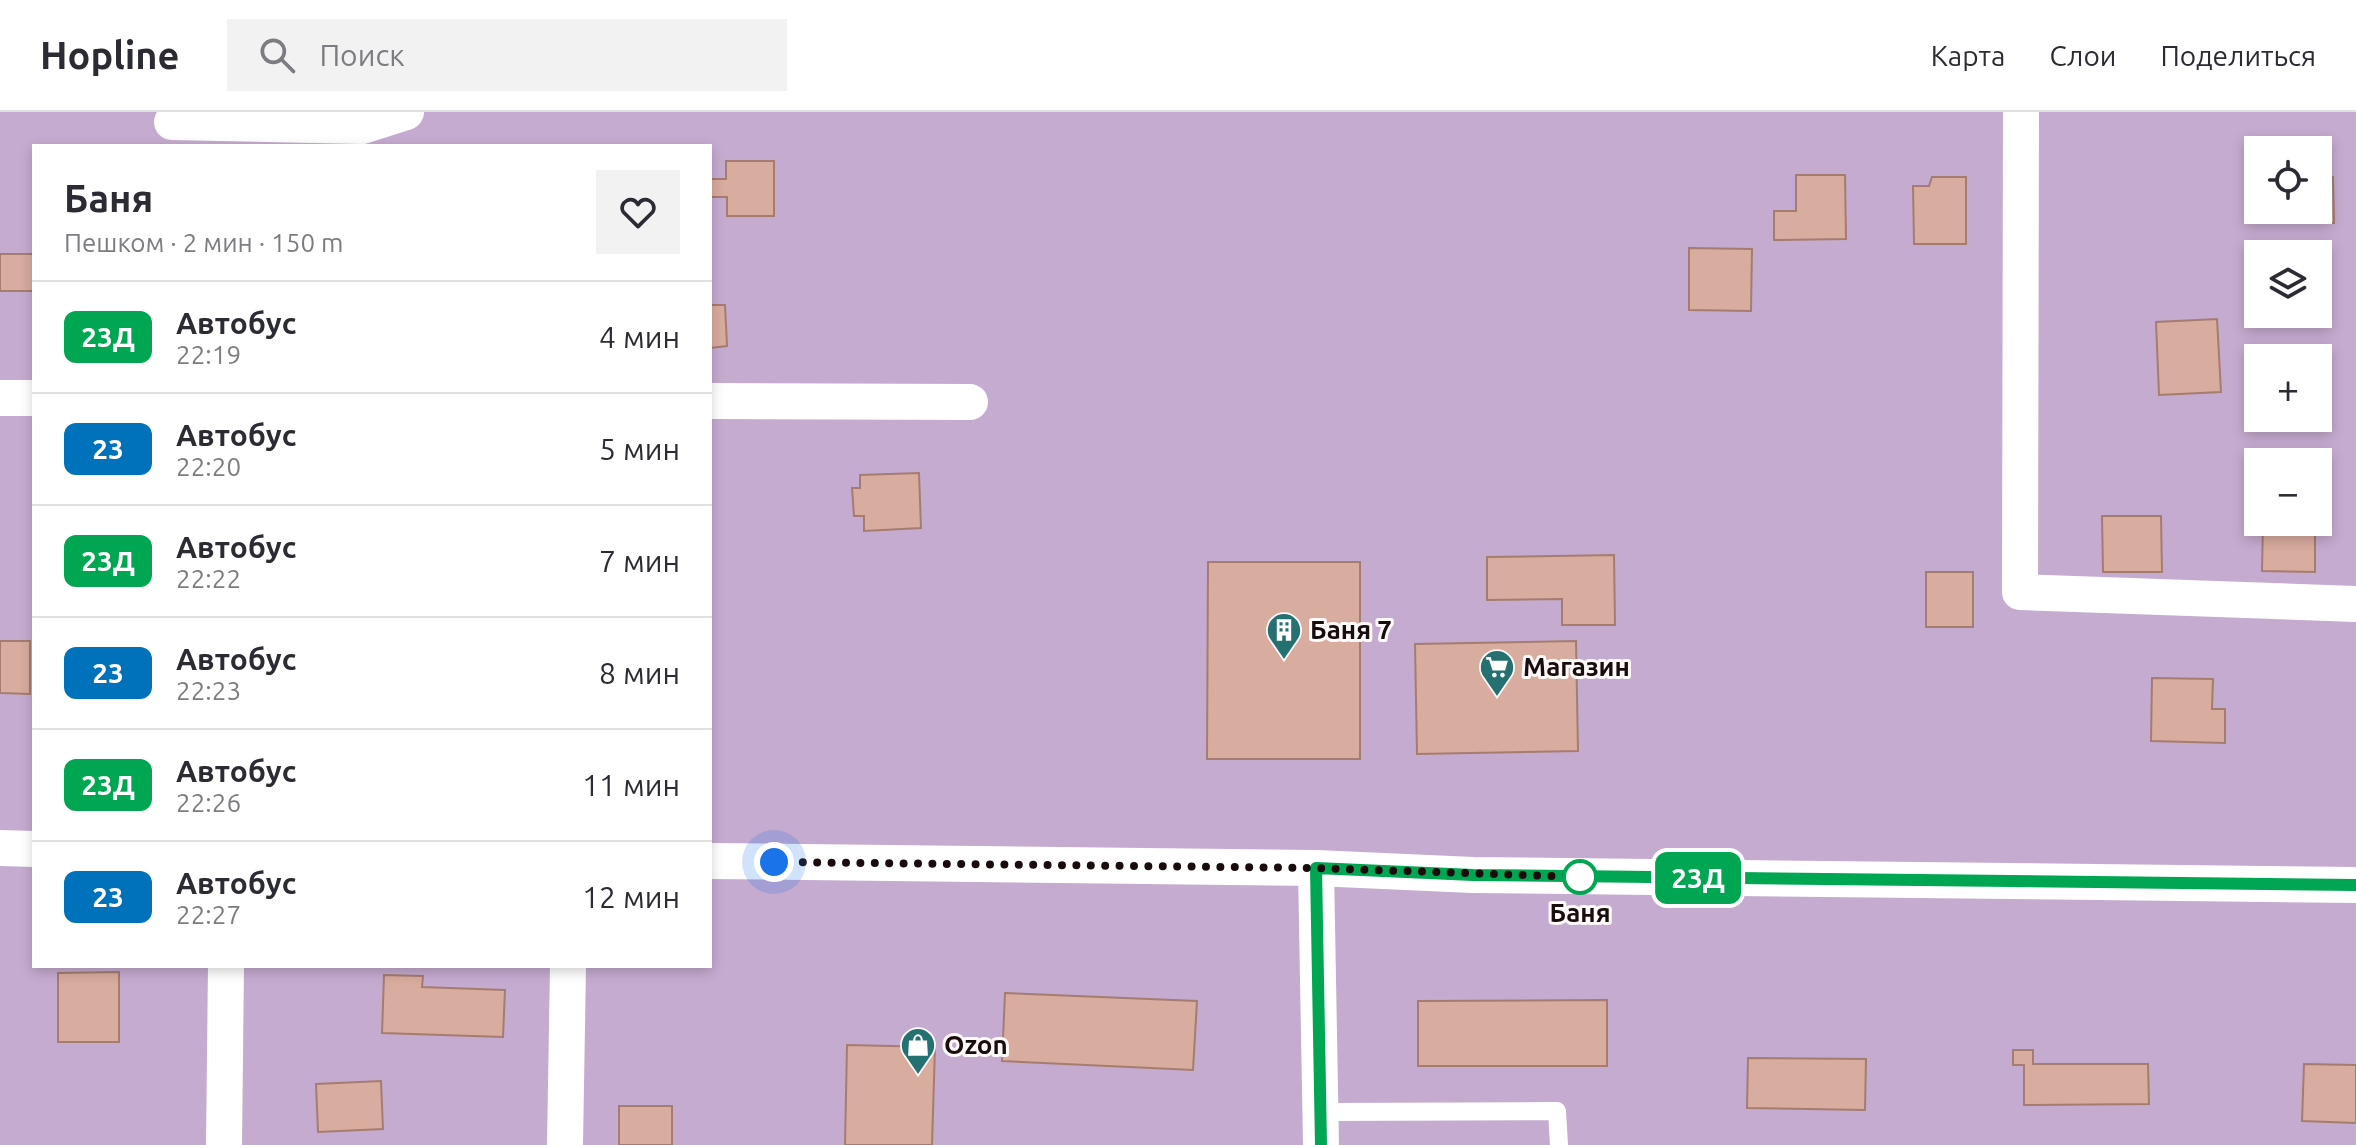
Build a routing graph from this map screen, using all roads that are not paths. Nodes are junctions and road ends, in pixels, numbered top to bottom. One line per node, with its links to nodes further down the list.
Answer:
1 (406, 112): 3 (street)
2 (2021, 112): 8 (street)
3 (172, 127)
4 (0, 398): 5 (street)
5 (32, 398)
6 (712, 401): 7 (street)
7 (970, 402)
8 (2356, 604)
9 (0, 848): 10 (street)
10 (32, 849)
11 (712, 861): 12 (street)
12 (1316, 868): 13 (street); 16 (street)
13 (2356, 885)
14 (226, 968): 17 (street)
15 (568, 968): 18 (street)
16 (1321, 1128): 19 (lane)
17 (224, 1145)
18 (565, 1145)
19 (1559, 1145)

